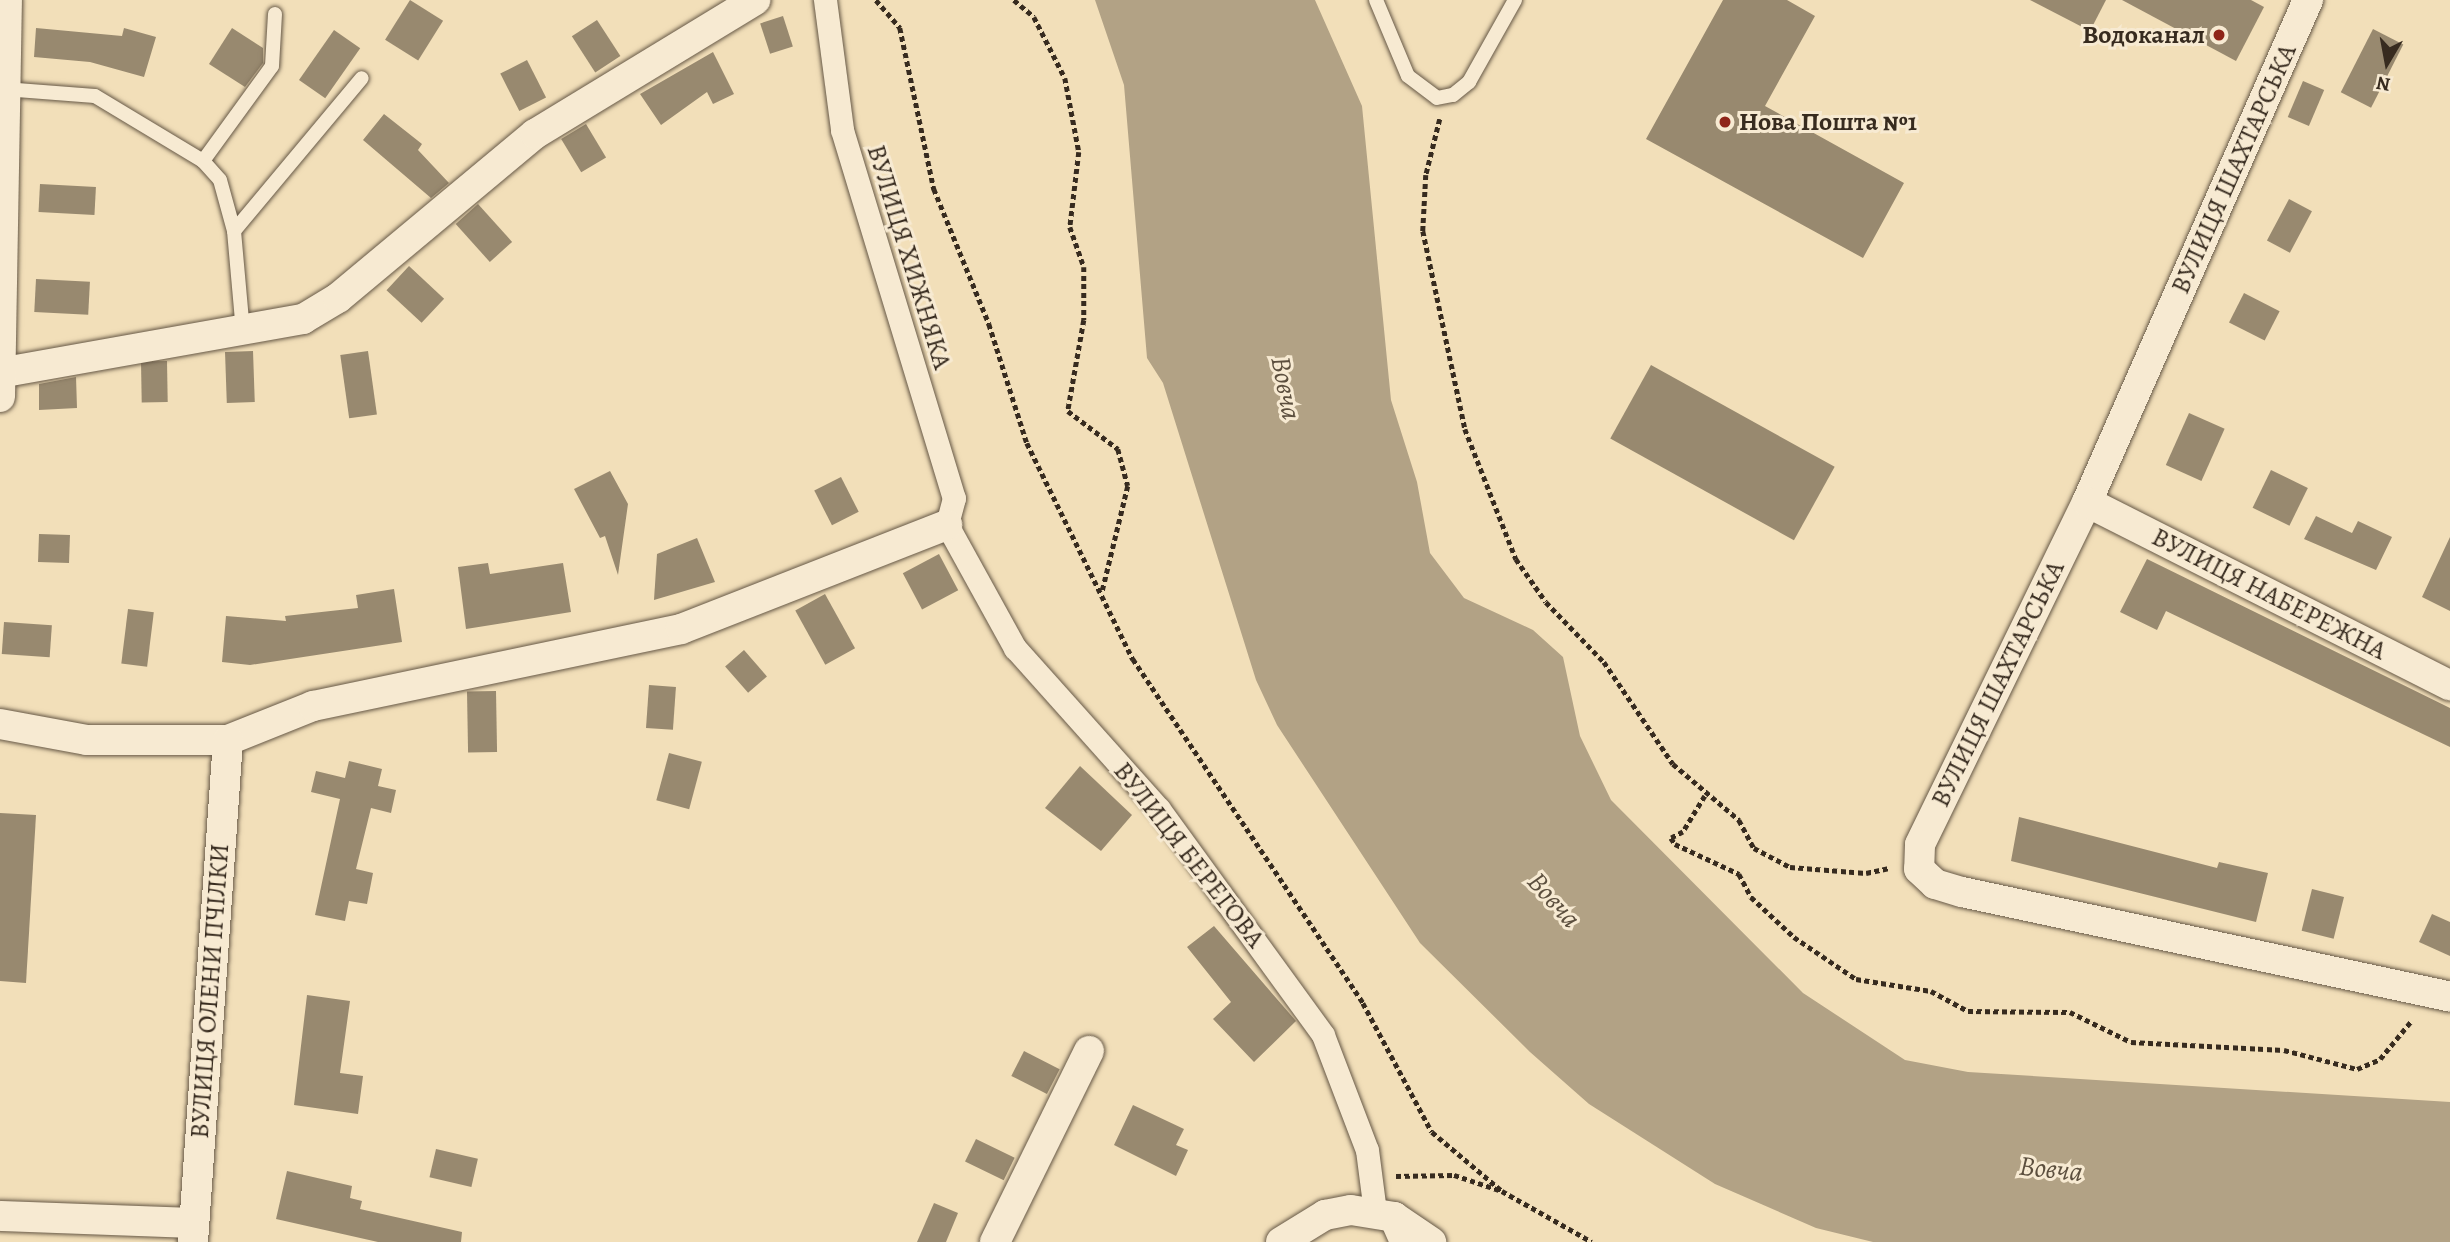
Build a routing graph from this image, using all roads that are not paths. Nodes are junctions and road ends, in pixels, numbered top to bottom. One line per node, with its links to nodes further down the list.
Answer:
1 (7, 0): 9 (street)
2 (755, 0): 12 (street)
3 (825, 0): 15 (street, ВУЛИЦЯ ХИЖНЯКА)
4 (1376, 0): 5 (lane)
5 (1515, 0)
6 (2308, 0): 14 (street, ВУЛИЦЯ ШАХТАРСЬКА)
7 (275, 14): 10 (lane)
8 (362, 78): 11 (lane)
9 (3, 89): 10 (lane); 13 (street)
10 (202, 161): 11 (lane)
11 (234, 231): 12 (lane)
12 (243, 332): 13 (street)
13 (2, 385)
14 (2087, 502): 16 (street, ВУЛИЦЯ НАБЕРЕЖНА); 19 (street, ВУЛИЦЯ ШАХТАРСЬКА)
15 (947, 526): 18 (street); 22 (street, ВУЛИЦЯ БЕРЕГОВА)
16 (2450, 685)
17 (0, 724): 18 (street)
18 (228, 740): 23 (street, ВУЛИЦЯ ОЛЕНИ ПЧІЛКИ)
19 (2450, 997)
20 (1089, 1051): 24 (street)
21 (0, 1216): 23 (street)
22 (1391, 1223): 25 (street); 26 (street)
23 (192, 1233)
24 (995, 1242)
25 (1281, 1242)
26 (1431, 1242)

